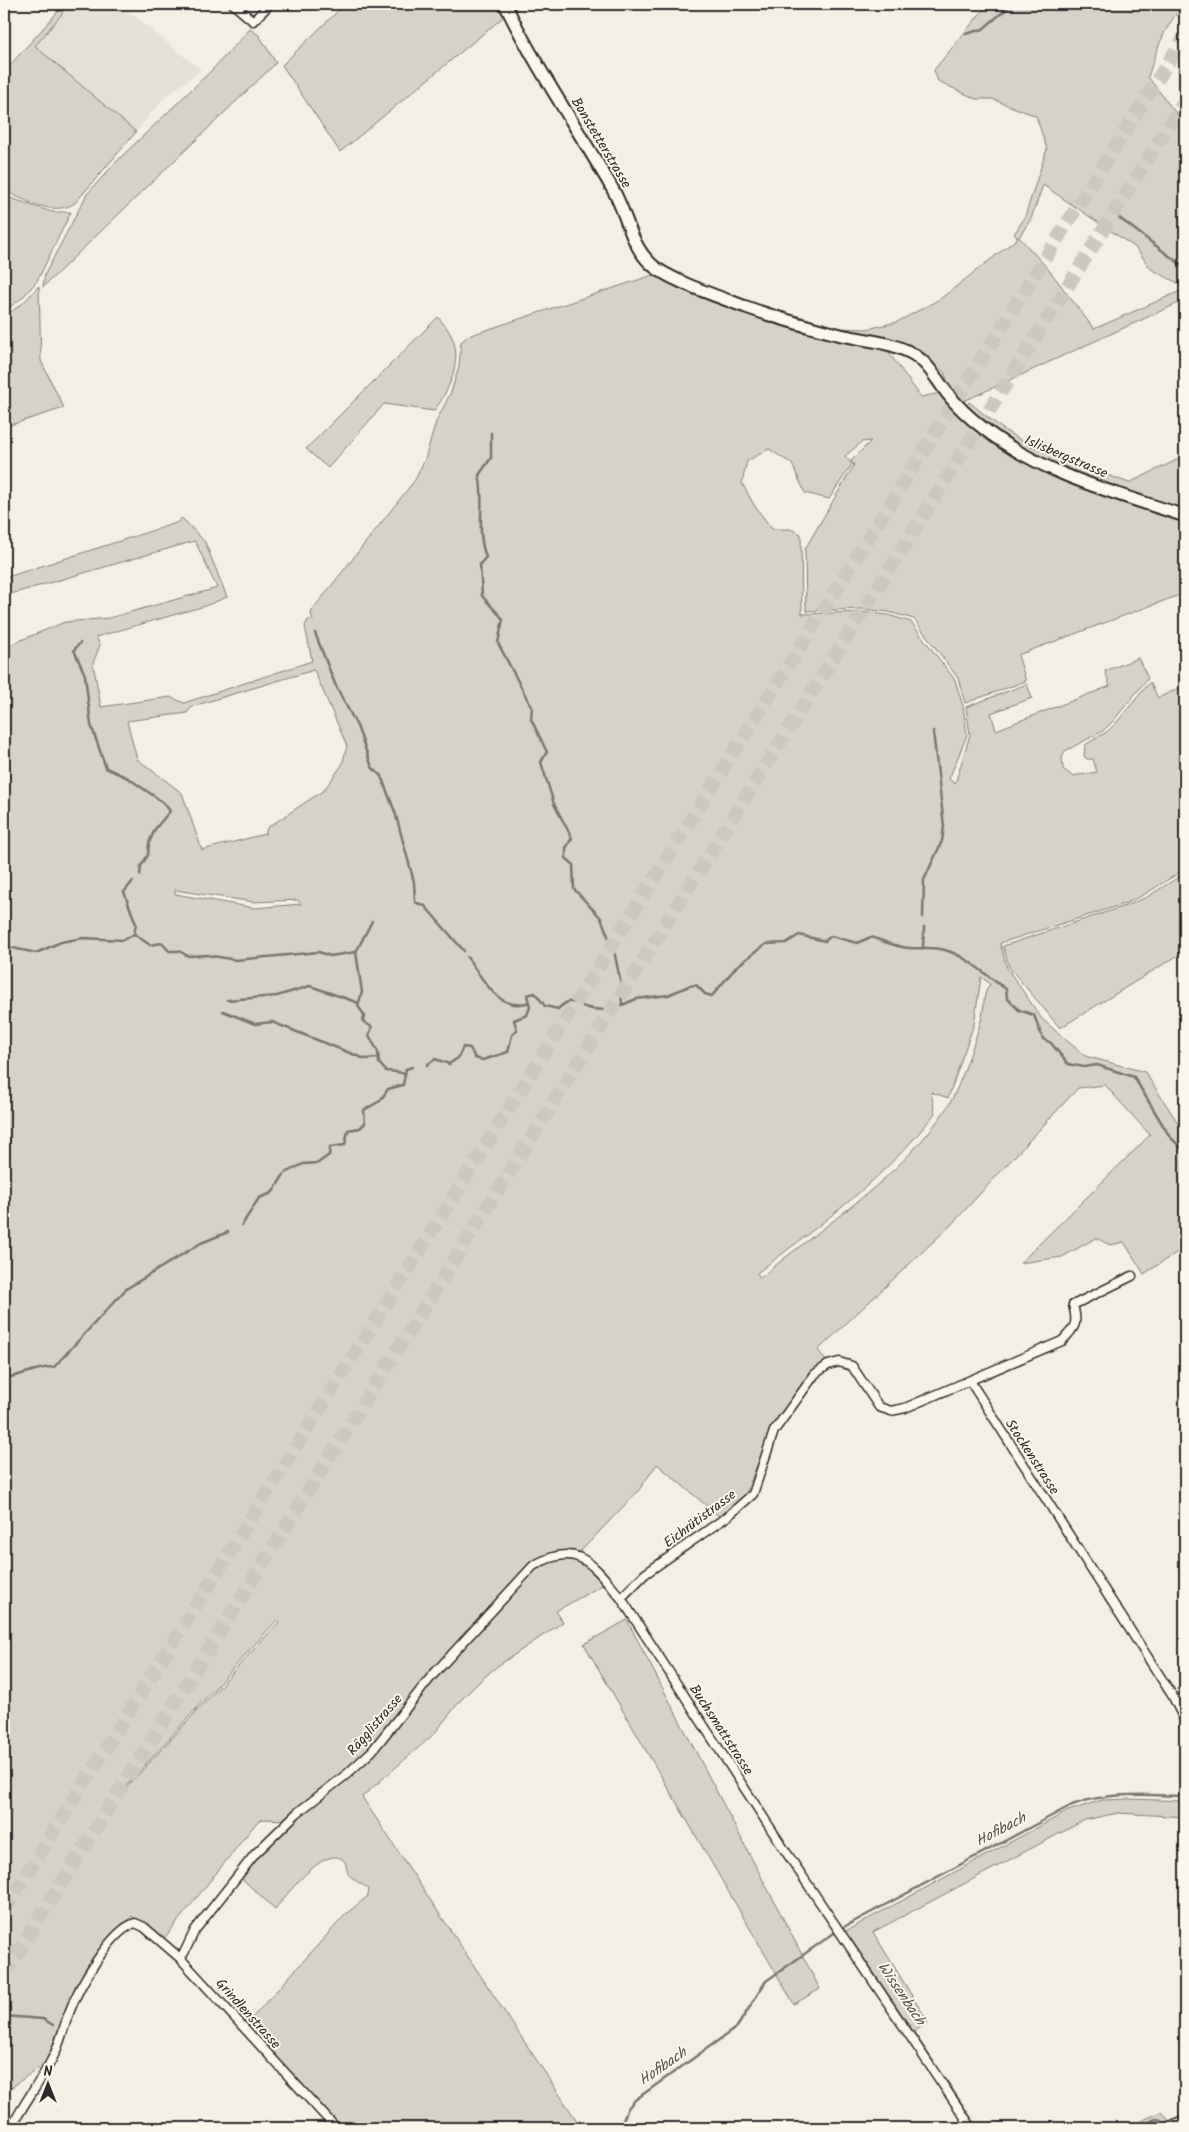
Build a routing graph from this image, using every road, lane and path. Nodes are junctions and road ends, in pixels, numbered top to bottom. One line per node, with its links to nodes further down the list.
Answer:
1 (233, 4): 2 (street)
2 (270, 4)
3 (505, 4): 4 (street, Bonstetterstrasse)
4 (854, 338): 5 (street, Islisbergstrasse)
5 (1185, 516)
6 (1132, 1276): 7 (street)
7 (970, 1381): 9 (street, Eichrütistrasse); 10 (street, Stockenstrasse)
8 (583, 1557): 9 (street, Buchsmattstrasse); 11 (street, Rägglistrasse)
9 (621, 1598): 15 (street, Buchsmattstrasse)
10 (1185, 1721)
11 (180, 1958): 13 (street, Grindlenstrasse); 14 (street, Grindlenstrasse)
12 (1185, 2119): 16 (street)
13 (11, 2128)
14 (336, 2128)
15 (972, 2128)
16 (1166, 2128)

